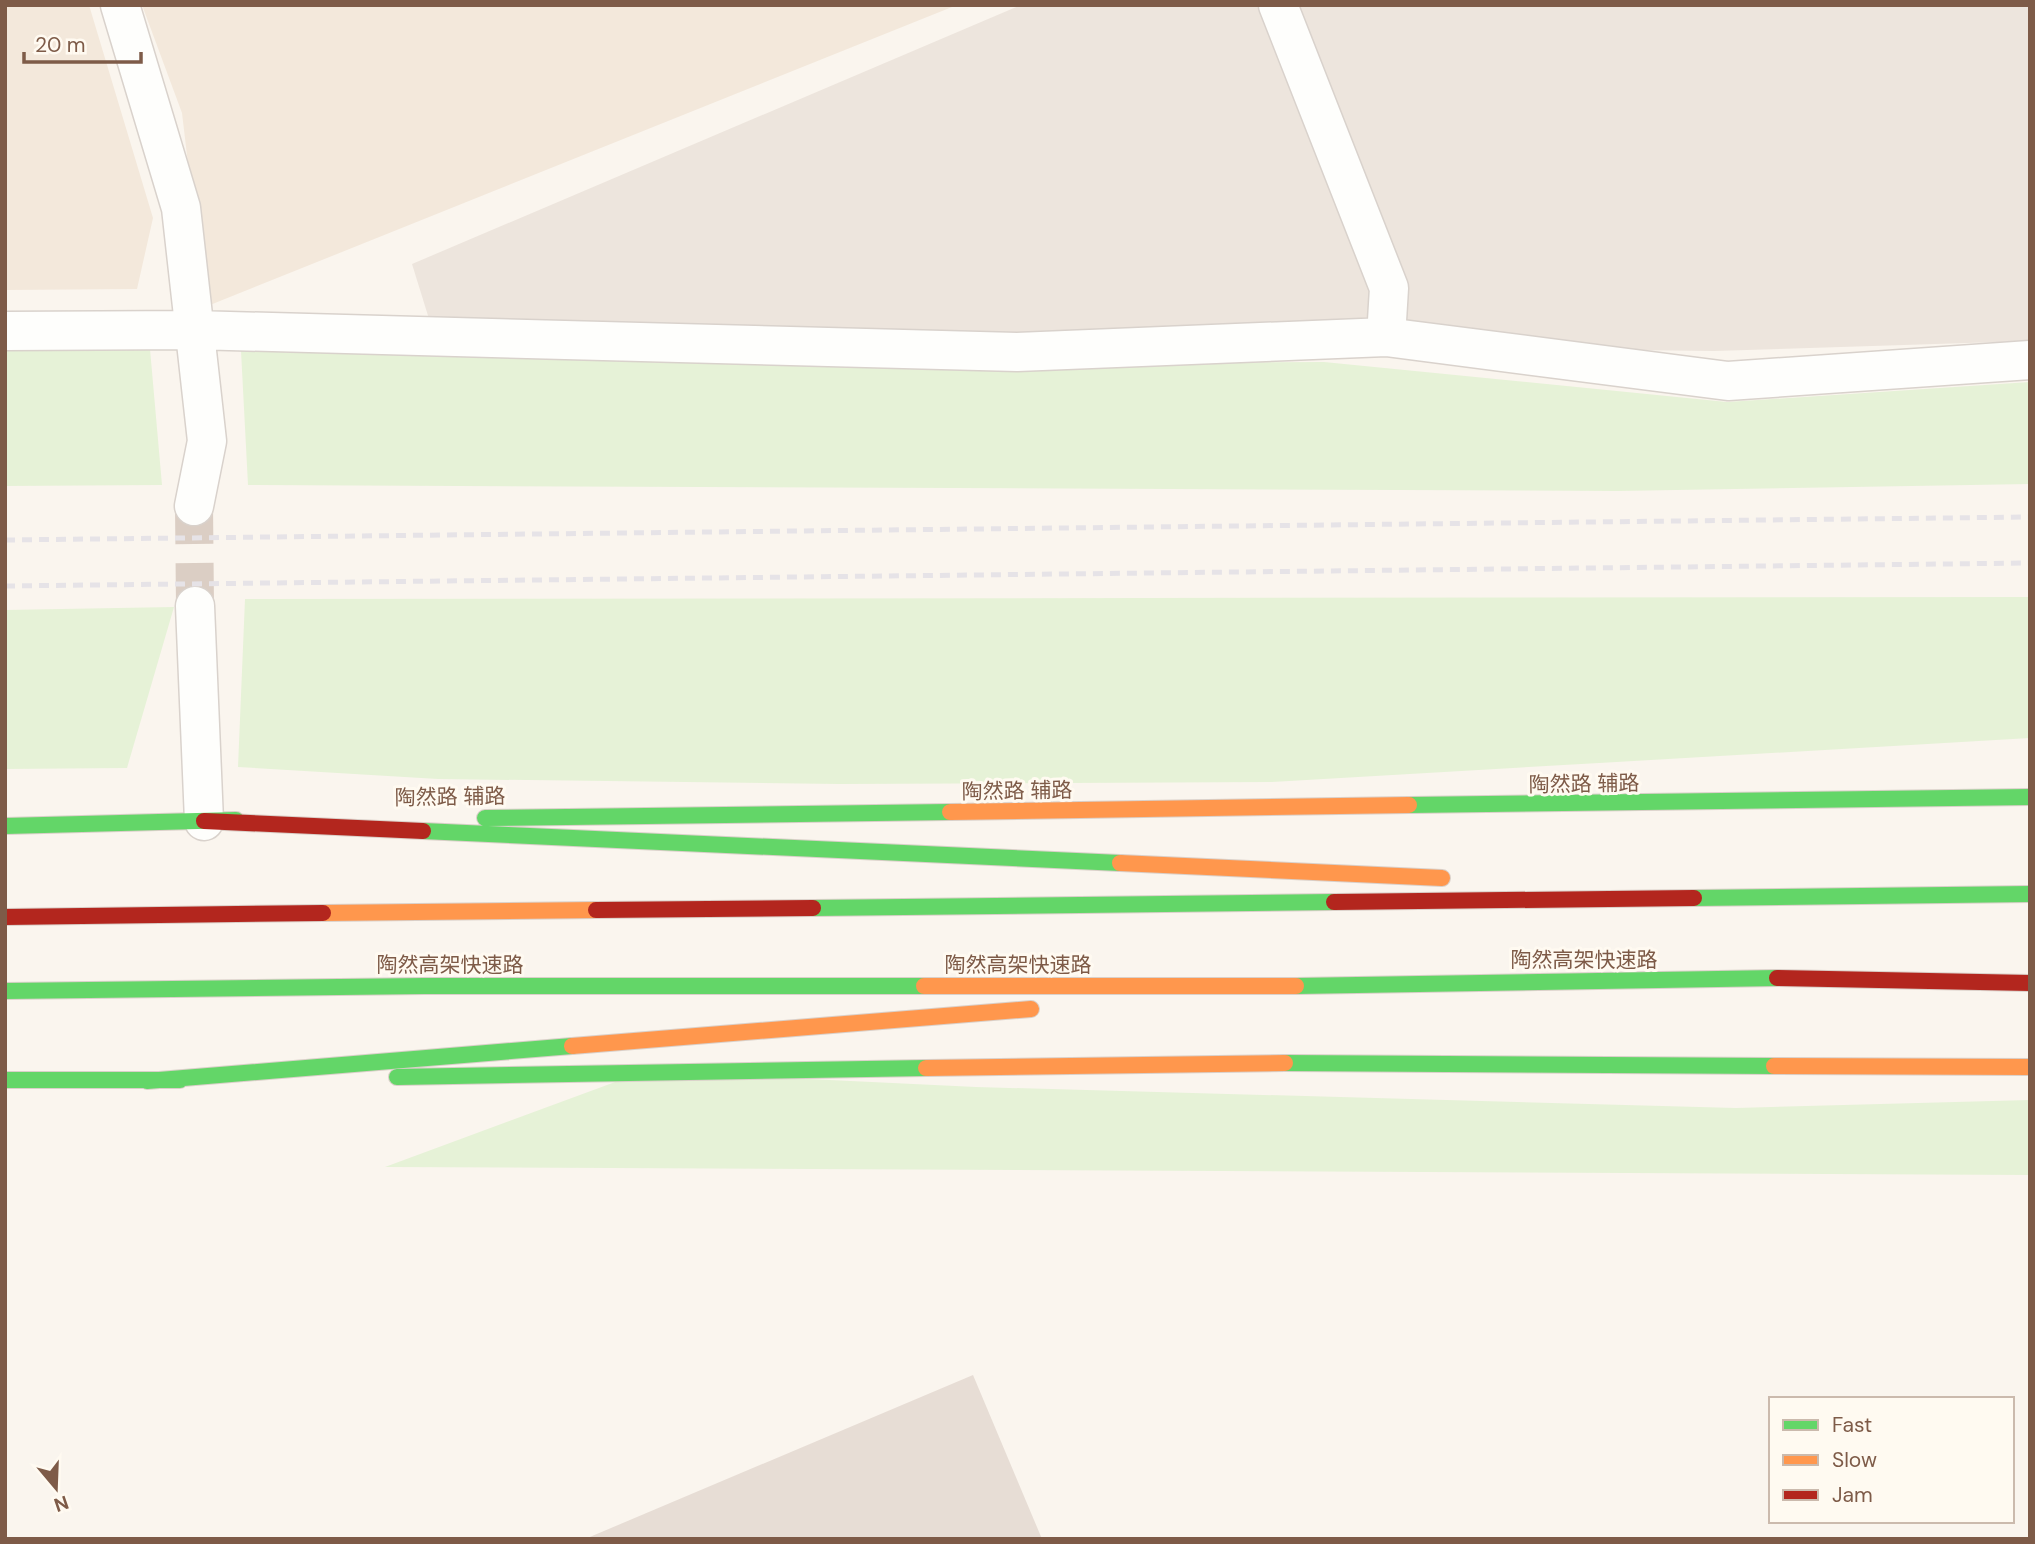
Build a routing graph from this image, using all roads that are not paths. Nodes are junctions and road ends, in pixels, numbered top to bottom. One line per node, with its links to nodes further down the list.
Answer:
1 (120, 5): 3 (street)
2 (1278, 5): 5 (street)
3 (194, 330): 4 (street); 5 (street); 7 (street)
4 (5, 331)
5 (1386, 337): 6 (street)
6 (2030, 360)
7 (194, 506)
8 (195, 606): 10 (street)
9 (2030, 797): 10 (main road, 陶然路 辅路)
10 (204, 821): 11 (main road, 陶然路 辅路); 12 (main road)
11 (5, 826)
12 (1462, 879)
13 (1546, 883): 15 (main road)
14 (2030, 894): 15 (main road)
15 (1853, 897): 16 (main road)
16 (5, 917)
17 (2030, 983): 18 (main road, 陶然高架快速路)
18 (1309, 986): 19 (main road, 陶然高架快速路); 20 (main road)
19 (5, 990)
20 (1101, 1003)
21 (1046, 1007): 24 (main road)
22 (2030, 1067): 24 (main road)
23 (5, 1080): 24 (main road)
24 (147, 1081)

